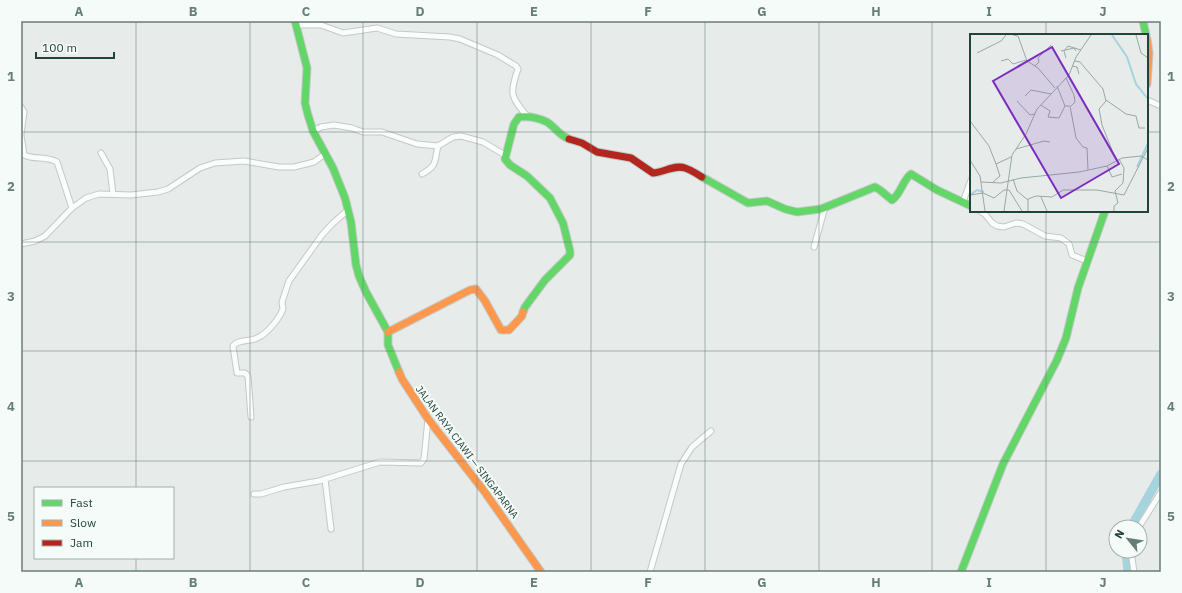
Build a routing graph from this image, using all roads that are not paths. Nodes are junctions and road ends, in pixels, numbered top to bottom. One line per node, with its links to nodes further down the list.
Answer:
1 (1143, 21): 3 (street)
2 (296, 23): 9 (street); 10 (street, JALAN RAYA CIAWI — SINGAPARNA)
3 (1146, 34)
4 (1148, 46): 5 (street)
5 (1148, 68)
6 (1148, 100): 7 (street)
7 (1161, 106)
8 (21, 107): 11 (street)
9 (527, 116): 15 (street); 21 (street)
10 (313, 131): 12 (street); 14 (street, JALAN RAYA CIAWI — SINGAPARNA)
11 (21, 135): 22 (street)
12 (438, 146): 15 (street); 16 (street)
13 (101, 152): 18 (street)
14 (325, 154): 18 (street); 23 (street, JALAN RAYA CIAWI — SINGAPARNA)
15 (505, 155): 29 (street)
16 (422, 174)
17 (970, 183): 19 (street)
18 (113, 194): 22 (street)
19 (963, 202): 20 (street); 21 (street)
20 (970, 206)
21 (825, 207): 27 (street)
22 (72, 208): 26 (street)
23 (348, 210): 29 (street, JALAN RAYA CIAWI — SINGAPARNA); 30 (street)
24 (982, 212): 28 (street)
25 (1105, 212): 28 (street)
26 (21, 244)
27 (814, 247)
28 (1087, 261): 41 (street)
29 (388, 332): 31 (street, JALAN RAYA CIAWI — SINGAPARNA)
30 (251, 416)
31 (428, 419): 33 (street); 39 (street, JALAN RAYA CIAWI — SINGAPARNA)
32 (711, 431): 40 (street)
33 (324, 480): 35 (street); 37 (street)
34 (1161, 492): 36 (street)
35 (254, 494)
36 (1144, 519)
37 (331, 529)
38 (1132, 559): 42 (street)
39 (541, 572)
40 (650, 572)
41 (961, 572)
42 (1134, 572)

